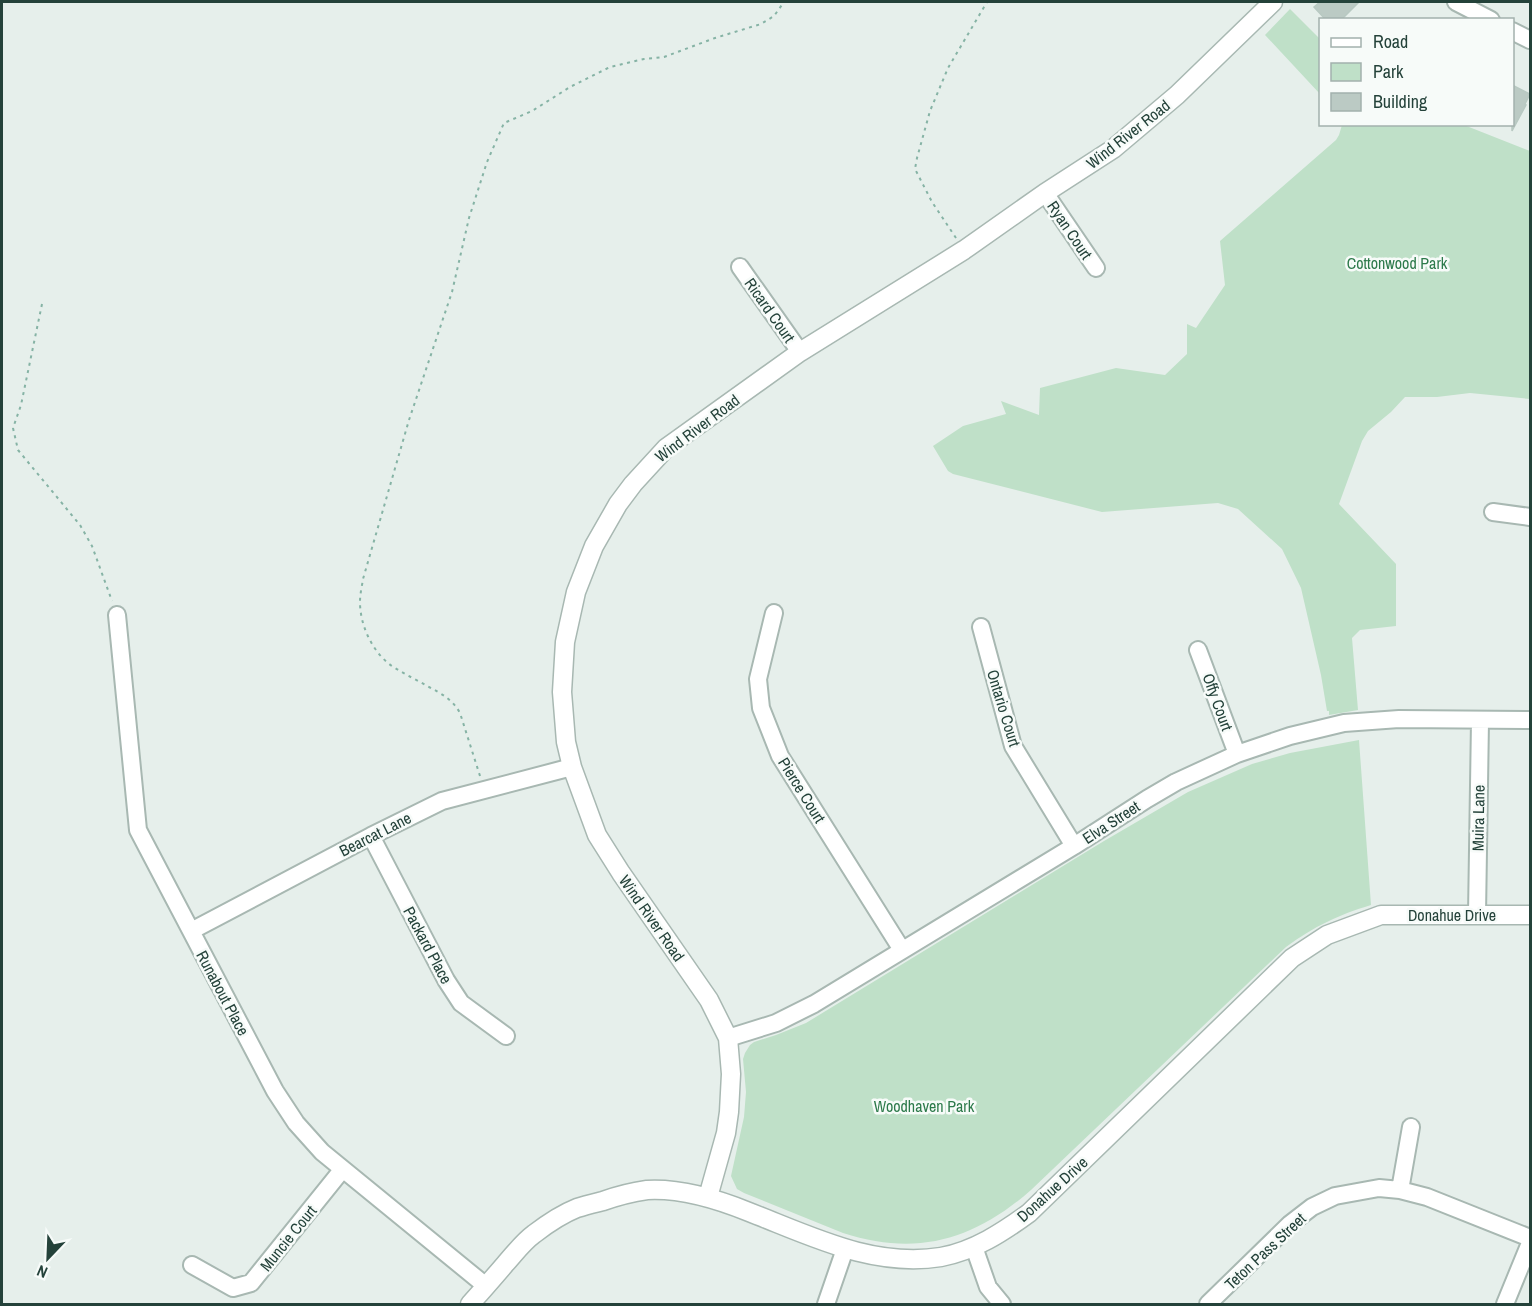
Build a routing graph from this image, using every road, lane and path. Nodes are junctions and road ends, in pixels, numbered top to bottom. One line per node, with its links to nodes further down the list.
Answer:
1 (784, 2): 24 (path)
2 (987, 2): 9 (path)
3 (1273, 2): 8 (street, Wind River Road)
4 (1456, 2): 5 (street)
5 (1487, 18)
6 (1514, 32): 7 (street)
7 (1530, 40)
8 (1045, 193): 9 (street, Wind River Road); 11 (street, Ryan Court)
9 (964, 250): 13 (street, Wind River Road)
10 (740, 267): 13 (street, Ricard Court)
11 (1096, 268)
12 (42, 304): 17 (path)
13 (800, 352): 23 (street, Wind River Road)
14 (1493, 512): 15 (street)
15 (1530, 517)
16 (774, 613): 30 (street, Pierce Court)
17 (117, 615): 29 (street, Runabout Place)
18 (981, 627): 26 (street, Ontario Court)
19 (1198, 650): 22 (street, Offy Court)
20 (1530, 720): 21 (street, Elva Street)
21 (1480, 721): 22 (street, Elva Street); 27 (street, Muira Lane)
22 (1237, 754): 26 (street, Elva Street)
23 (572, 767): 24 (street, Bearcat Lane); 32 (street, Wind River Road)
24 (484, 790): 25 (street, Bearcat Lane)
25 (371, 836): 29 (street, Bearcat Lane); 31 (street, Packard Place)
26 (1074, 846): 30 (street, Elva Street)
27 (1477, 915): 28 (street, Donahue Drive); 39 (street, Donahue Drive)
28 (1530, 915)
29 (191, 931): 34 (street, Runabout Place)
30 (902, 950): 32 (street, Elva Street)
31 (506, 1036)
32 (728, 1038): 36 (street, Wind River Road)
33 (1411, 1126): 35 (street)
34 (342, 1170): 41 (street, Muncie Court); 42 (street, Runabout Place)
35 (1400, 1190): 37 (street, Teton Pass Street); 46 (street, Teton Pass Street)
36 (708, 1197): 40 (street, Donahue Drive); 42 (street, Donahue Drive)
37 (1530, 1238)
38 (1530, 1243): 47 (street)
39 (974, 1247): 40 (street, Donahue Drive); 45 (street)
40 (845, 1249): 44 (street)
41 (192, 1265)
42 (486, 1286): 43 (street, Donahue Drive)
43 (470, 1305)
44 (826, 1305)
45 (1002, 1305)
46 (1208, 1305)
47 (1505, 1305)

